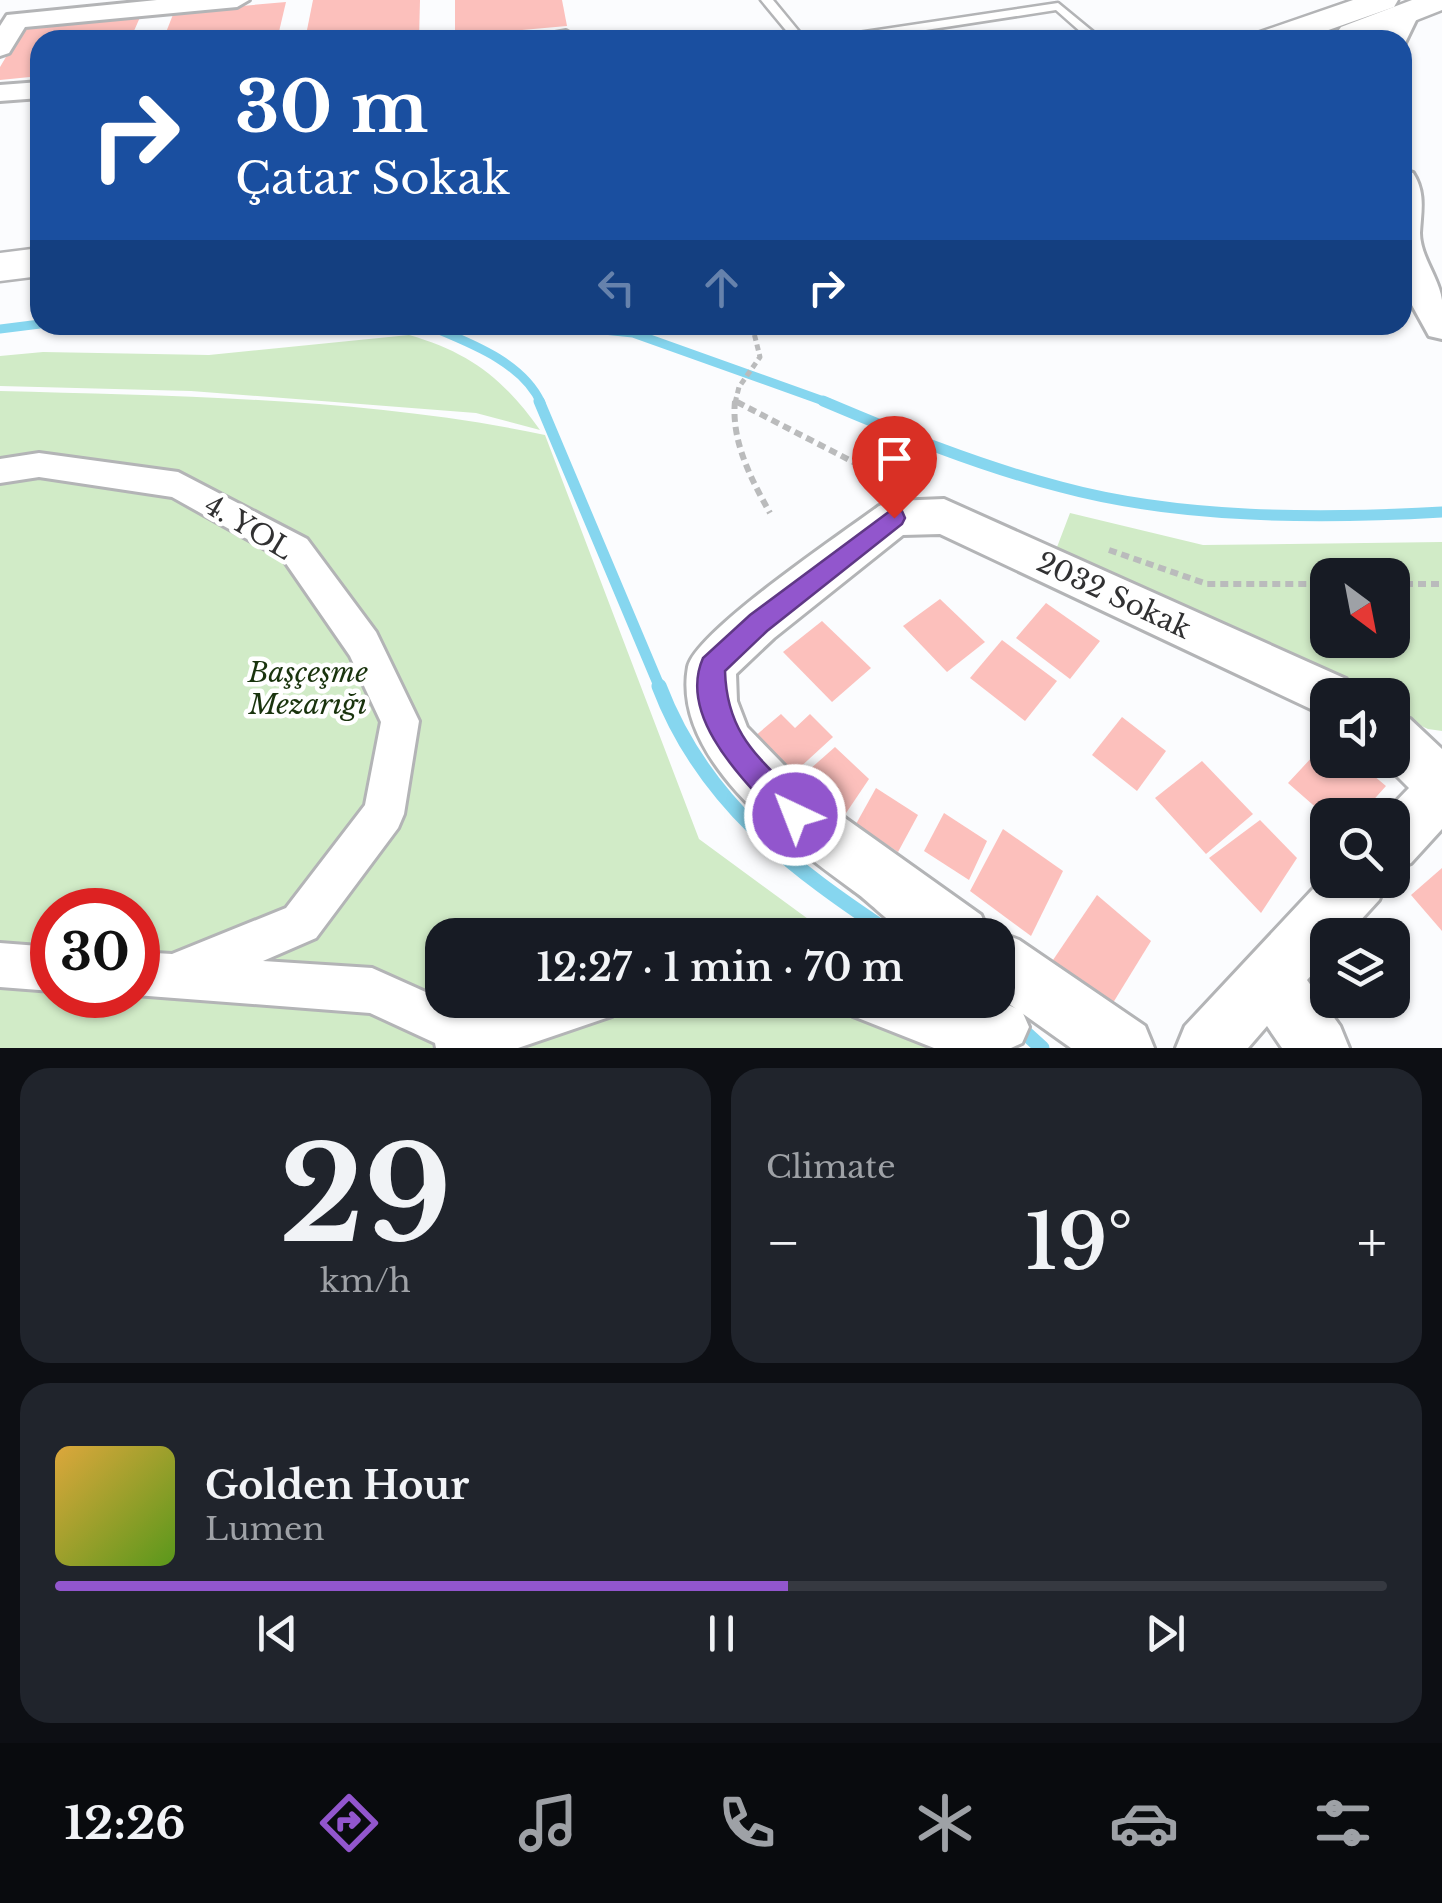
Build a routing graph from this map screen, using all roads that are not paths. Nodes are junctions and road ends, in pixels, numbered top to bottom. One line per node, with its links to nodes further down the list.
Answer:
1 (237, 0): 10 (street)
2 (768, 0): 5 (lane)
3 (1440, 0): 4 (highway)
4 (1395, 18): 8 (highway); 9 (highway)
5 (792, 30)
6 (903, 30): 7 (lane)
7 (1085, 30)
8 (1326, 30)
9 (1362, 30)
10 (0, 48)
11 (30, 91): 12 (street)
12 (0, 94)
13 (30, 263): 15 (highway)
14 (1412, 263): 18 (street)
15 (0, 267)
16 (30, 284): 17 (highway)
17 (0, 288)
18 (1442, 327)
19 (0, 471): 28 (street, 4. YOL)
20 (1310, 686): 25 (street, 2032 Sokak)
21 (1410, 755): 22 (street)
22 (1442, 788): 23 (street)
23 (1410, 824)
24 (1342, 898): 31 (street)
25 (937, 918)
26 (0, 966): 27 (street)
27 (30, 967)
28 (160, 973)
29 (1015, 974): 37 (street)
30 (160, 975): 36 (street)
31 (1269, 976): 38 (street); 39 (street)
32 (540, 1018): 36 (street)
33 (908, 1018): 35 (street)
34 (1006, 1027): 35 (street)
35 (951, 1038)
36 (462, 1043)
37 (1123, 1048)
38 (1206, 1048)
39 (1318, 1048)

